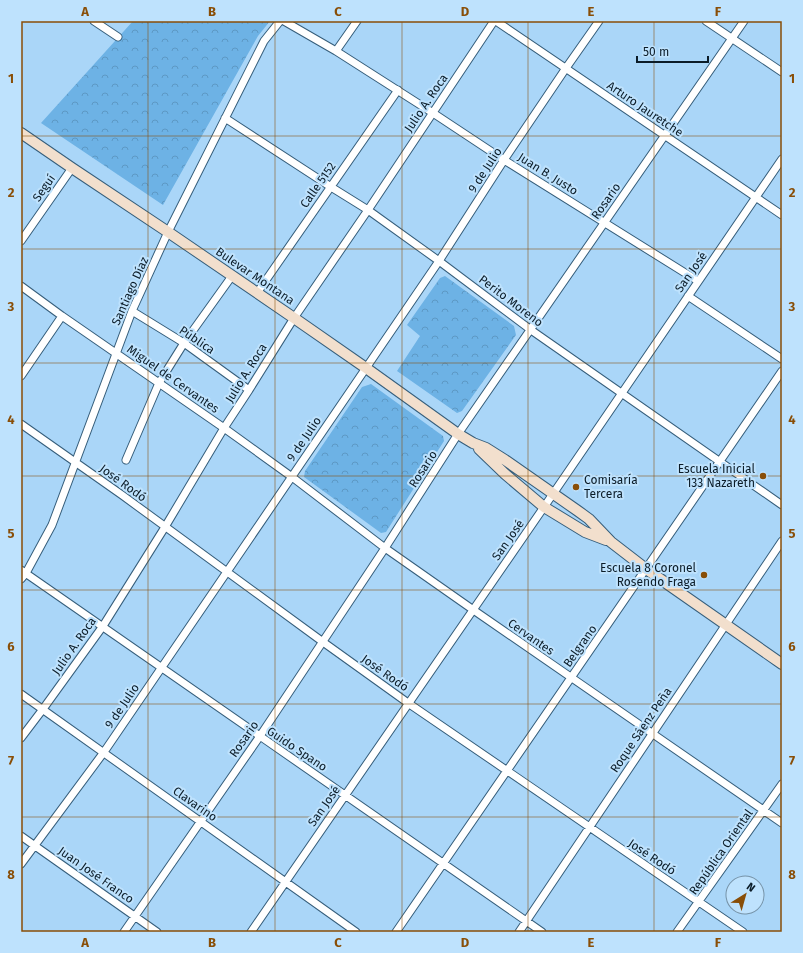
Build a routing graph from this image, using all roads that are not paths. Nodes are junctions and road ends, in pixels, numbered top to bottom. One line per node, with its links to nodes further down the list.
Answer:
1 (94, 21): 9 (street)
2 (280, 21): 16 (street, Santiago Díaz)
3 (284, 21): 11 (street, Juan B. Justo)
4 (357, 21): 11 (street)
5 (495, 21): 12 (street, Arturo Jauretche); 15 (street, Julio A. Roca)
6 (599, 21): 12 (street, 9 de Julio)
7 (706, 21): 10 (street)
8 (744, 21): 10 (street, Rosario)
9 (118, 37)
10 (732, 38): 13 (street); 18 (street, Rosario)
11 (336, 51): 14 (street, Juan B. Justo)
12 (566, 68): 18 (street, Arturo Jauretche); 20 (street, 9 de Julio)
13 (782, 72)
14 (398, 90): 15 (street, Juan B. Justo); 22 (street, Calle 5152)
15 (433, 113): 20 (street, Juan B. Justo); 24 (street, Julio A. Roca)
16 (225, 118): 22 (street, Perito Moreno); 27 (street, Santiago Díaz)
17 (21, 132): 21 (main road, Bulevar Montana)
18 (665, 136): 23 (street, Arturo Jauretche); 26 (street, Rosario)
19 (782, 159): 23 (street, San José)
20 (504, 160): 26 (street, Juan B. Justo); 29 (street, 9 de Julio)
21 (72, 168): 27 (main road, Bulevar Montana); 28 (street, Seguí)
22 (330, 187): 24 (street, Perito Moreno); 33 (street, Calle 5152)
23 (756, 198): 25 (street, Arturo Jauretche); 31 (street, San José)
24 (368, 210): 29 (street, Perito Moreno); 37 (street, Julio A. Roca)
25 (782, 215)
26 (604, 223): 31 (street, Juan B. Justo); 38 (street, Rosario)
27 (168, 232): 30 (main road, Bulevar Montana); 35 (street, Santiago Díaz)
28 (21, 240)
29 (439, 261): 38 (street, Perito Moreno); 42 (street, 9 de Julio)
30 (232, 276): 33 (main road, Bulevar Montana); 39 (street)
31 (698, 281): 34 (street, San José)
32 (21, 286): 36 (street, Miguel de Cervantes)
33 (257, 293): 37 (main road, Bulevar Montana)
34 (688, 296): 41 (street); 47 (street, San José)
35 (132, 311): 39 (street, Pública); 40 (street, Santiago Díaz)
36 (62, 316): 40 (street, Miguel de Cervantes); 44 (street)
37 (294, 318): 42 (main road, Bulevar Montana); 46 (street, Julio A. Roca)
38 (531, 330): 47 (street, Perito Moreno); 50 (street, Rosario)
39 (184, 344): 45 (street); 46 (street, Pública)
40 (116, 354): 45 (street, Miguel de Cervantes); 54 (street, Santiago Díaz)
41 (782, 359)
42 (366, 368): 50 (main road, Bulevar Montana); 55 (street, 9 de Julio)
43 (782, 372): 53 (street, Belgrano)
44 (21, 376)
45 (159, 383): 49 (street, Miguel de Cervantes); 52 (street)
46 (249, 390): 49 (street, Julio A. Roca)
47 (621, 393): 53 (street, Perito Moreno); 56 (street, San José)
48 (21, 424): 54 (street, José Rodó)
49 (224, 428): 55 (street, Miguel de Cervantes); 59 (street, Julio A. Roca)
50 (458, 434): 51 (main road, Bulevar Montana); 62 (street, Rosario)
51 (473, 443): 56 (main road, Bulevar Montana); 58 (main road, Bulevar Montana)
52 (126, 460)
53 (720, 462): 57 (street, Perito Moreno); 63 (street, Belgrano)
54 (76, 463): 59 (street, José Rodó); 64 (street, Santiago Díaz)
55 (292, 477): 62 (street, Cervantes); 65 (street, 9 de Julio)
56 (553, 493): 58 (street, San José); 61 (main road, Bulevar Montana)
57 (782, 505)
58 (544, 507): 61 (main road, Bulevar Montana); 67 (street, San José)
59 (165, 527): 65 (street, José Rodó); 69 (street, Julio A. Roca)
60 (782, 541): 68 (street, Roque Sáenz Peña)
61 (611, 542): 63 (main road, Bulevar Montana)
62 (385, 548): 67 (street, Cervantes); 70 (street, Rosario)
63 (646, 569): 68 (main road, Bulevar Montana); 73 (street, Belgrano)
64 (23, 571): 66 (street, Santiago Díaz); 69 (street, Guido Spano)
65 (227, 571): 70 (street, José Rodó); 72 (street, 9 de Julio)
66 (21, 580)
67 (472, 610): 73 (street, Cervantes); 75 (street, San José)
68 (726, 624): 71 (main road, Bulevar Montana); 77 (street, Roque Sáenz Peña)
69 (103, 626): 72 (street, Guido Spano); 76 (street, Julio A. Roca)
70 (323, 642): 75 (street, José Rodó); 78 (street, Rosario)
71 (782, 664)
72 (162, 667): 78 (street, Guido Spano); 80 (street, 9 de Julio)
73 (571, 678): 77 (street, Cervantes); 81 (street, Belgrano)
74 (21, 694): 76 (street, Clavarino)
75 (408, 703): 81 (street, José Rodó); 83 (street, San José)
76 (43, 710): 79 (street, Julio A. Roca); 80 (street, Clavarino)
77 (652, 734): 84 (street, Cervantes); 87 (street, Roque Sáenz Peña)
78 (260, 736): 83 (street, Guido Spano); 85 (street, Rosario)
79 (21, 738)
80 (104, 752): 85 (street, Clavarino); 89 (street, 9 de Julio)
81 (507, 771): 87 (street, José Rodó); 90 (street, Belgrano)
82 (782, 784): 84 (street, República Oriental)
83 (345, 795): 90 (street, Guido Spano); 92 (street, San José)
84 (763, 810): 86 (street, Cervantes); 93 (street, República Oriental)
85 (201, 821): 92 (street, Clavarino); 94 (street, Rosario)
86 (782, 823)
87 (590, 827): 93 (street, José Rodó); 95 (street, Roque Sáenz Peña)
88 (21, 836): 89 (street, Juan José Franco)
89 (34, 845): 91 (street, 9 de Julio); 94 (street, Juan José Franco)
90 (443, 863): 95 (street, Guido Spano); 100 (street, Belgrano)
91 (21, 864)
92 (285, 881): 98 (street, San José); 99 (street, Clavarino)
93 (698, 902): 103 (street, República Oriental); 104 (street, José Rodó)
94 (135, 916): 96 (street, Rosario); 97 (street, Juan José Franco)
95 (526, 921): 101 (street, Roque Sáenz Peña); 102 (street, Guido Spano)
96 (124, 932)
97 (157, 932)
98 (251, 932)
99 (356, 932)
100 (396, 932)
101 (519, 932)
102 (542, 932)
103 (677, 932)
104 (743, 932)

